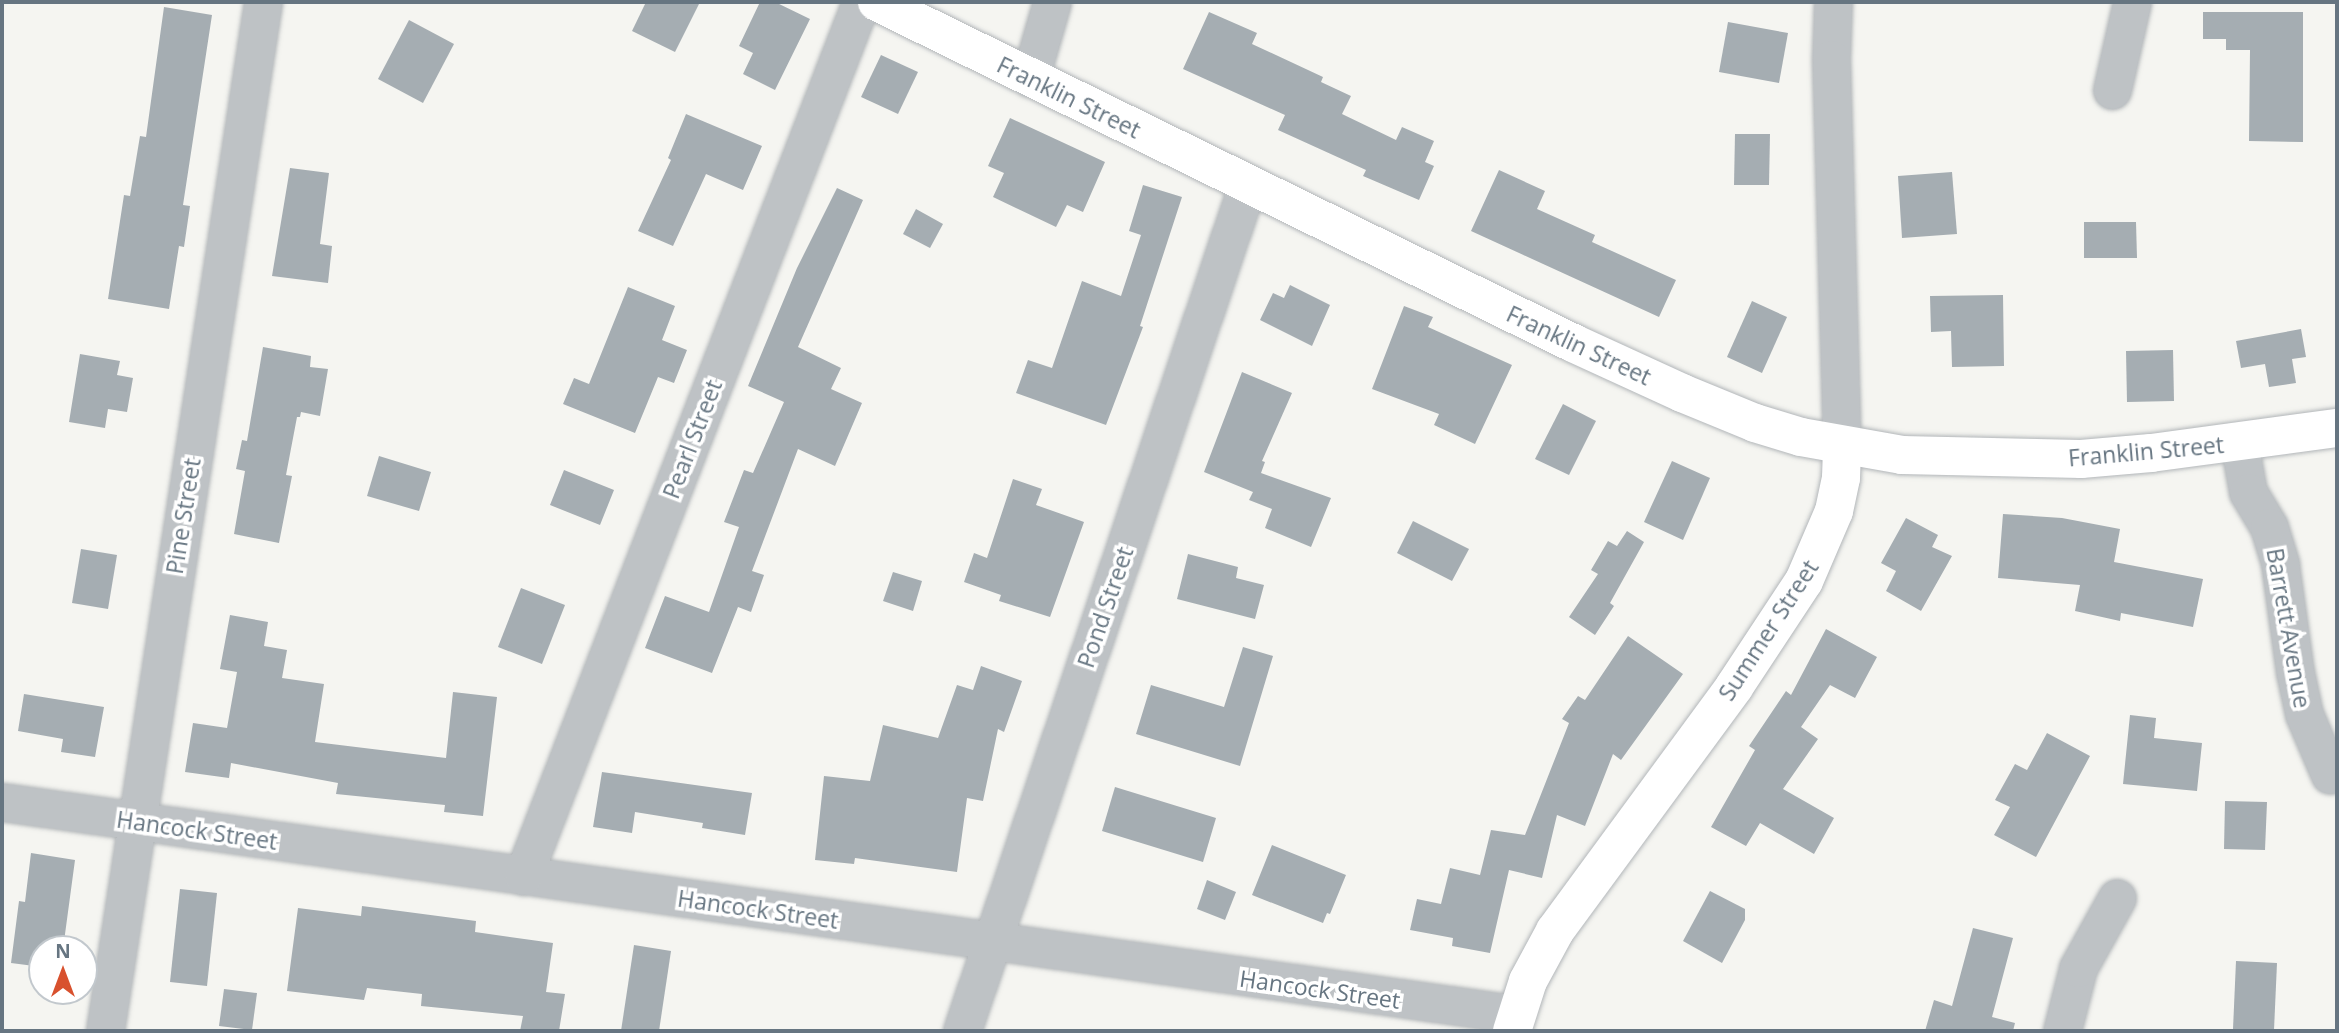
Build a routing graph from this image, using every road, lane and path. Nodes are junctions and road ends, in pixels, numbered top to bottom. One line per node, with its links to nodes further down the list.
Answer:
1 (263, 2): 15 (street, Pine Street)
2 (861, 2): 16 (street, Pearl Street)
3 (877, 2): 7 (main road, Franklin Street)
4 (1052, 2): 7 (street)
5 (1832, 2): 12 (street, Summer Street)
6 (2132, 2): 8 (street)
7 (1030, 78): 9 (main road, Franklin Street)
8 (2112, 90)
9 (1248, 183): 12 (main road, Franklin Street); 18 (street, Pond Street)
10 (2337, 428): 11 (main road, Franklin Street)
11 (2239, 442): 12 (main road, Franklin Street); 13 (street, Barrett Avenue)
12 (1842, 446): 19 (main road, Summer Street)
13 (2330, 775)
14 (2, 802): 15 (street, Hancock Street)
15 (135, 821): 16 (street, Hancock Street); 20 (street, Pine Street)
16 (523, 876): 18 (street, Hancock Street)
17 (2117, 898): 22 (street)
18 (992, 942): 19 (street, Hancock Street); 21 (street, Pond Street)
19 (1513, 1023)
20 (105, 1031)
21 (962, 1031)
22 (2062, 1031)

